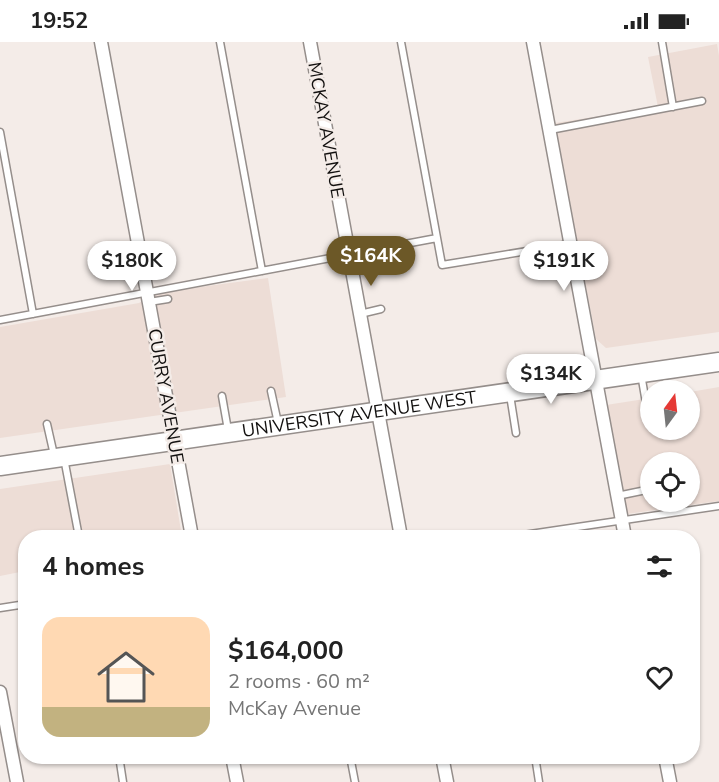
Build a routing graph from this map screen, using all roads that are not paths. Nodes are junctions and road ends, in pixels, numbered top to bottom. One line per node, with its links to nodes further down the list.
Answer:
1 (101, 42): 15 (street, CURRY AVENUE)
2 (220, 42): 14 (lane)
3 (310, 42): 13 (street, MCKAY AVENUE)
4 (401, 42): 11 (lane)
5 (533, 42): 9 (street)
6 (662, 42): 8 (lane)
7 (702, 101): 8 (lane)
8 (673, 107): 9 (lane)
9 (549, 130): 12 (street)
10 (0, 132): 18 (lane)
11 (437, 238): 12 (lane); 13 (lane)
12 (570, 244): 23 (street)
13 (349, 255): 14 (lane); 19 (street, MCKAY AVENUE)
14 (262, 271): 15 (lane)
15 (148, 297): 16 (lane); 18 (lane); 33 (street, CURRY AVENUE)
16 (168, 299)
17 (381, 309): 19 (lane)
18 (33, 314): 20 (lane)
19 (360, 314): 28 (street, MCKAY AVENUE)
20 (0, 320)
21 (719, 362): 22 (main road, UNIVERSITY AVENUE WEST)
22 (641, 374): 23 (main road, UNIVERSITY AVENUE WEST); 24 (lane)
23 (596, 380): 26 (main road, UNIVERSITY AVENUE WEST); 37 (street)
24 (642, 380)
25 (271, 391): 30 (lane)
26 (509, 393): 28 (main road, UNIVERSITY AVENUE WEST); 32 (lane)
27 (222, 396): 31 (lane)
28 (378, 412): 30 (main road, UNIVERSITY AVENUE WEST); 42 (street, MCKAY AVENUE)
29 (47, 424): 34 (lane)
30 (278, 426): 31 (main road, UNIVERSITY AVENUE WEST)
31 (229, 433): 33 (main road, UNIVERSITY AVENUE WEST)
32 (516, 433)
33 (174, 441): 34 (main road, UNIVERSITY AVENUE WEST); 41 (street, CURRY AVENUE)
34 (59, 458): 35 (main road, UNIVERSITY AVENUE WEST); 40 (lane)
35 (0, 466)
36 (640, 491): 37 (lane)
37 (617, 496): 39 (street)
38 (719, 506): 39 (lane)
39 (622, 520): 43 (lane); 44 (street)
40 (76, 530)
41 (191, 530)
42 (400, 530)
43 (556, 530)
44 (624, 530)
45 (18, 605): 46 (lane)
46 (0, 608)
47 (0, 692): 54 (street)
48 (120, 764): 55 (lane)
49 (234, 764): 56 (street)
50 (352, 764): 57 (lane)
51 (444, 764): 58 (street)
52 (536, 764): 59 (lane)
53 (667, 764): 60 (street)
54 (17, 782)
55 (123, 782)
56 (237, 782)
57 (355, 782)
58 (447, 782)
59 (539, 782)
60 (670, 782)

